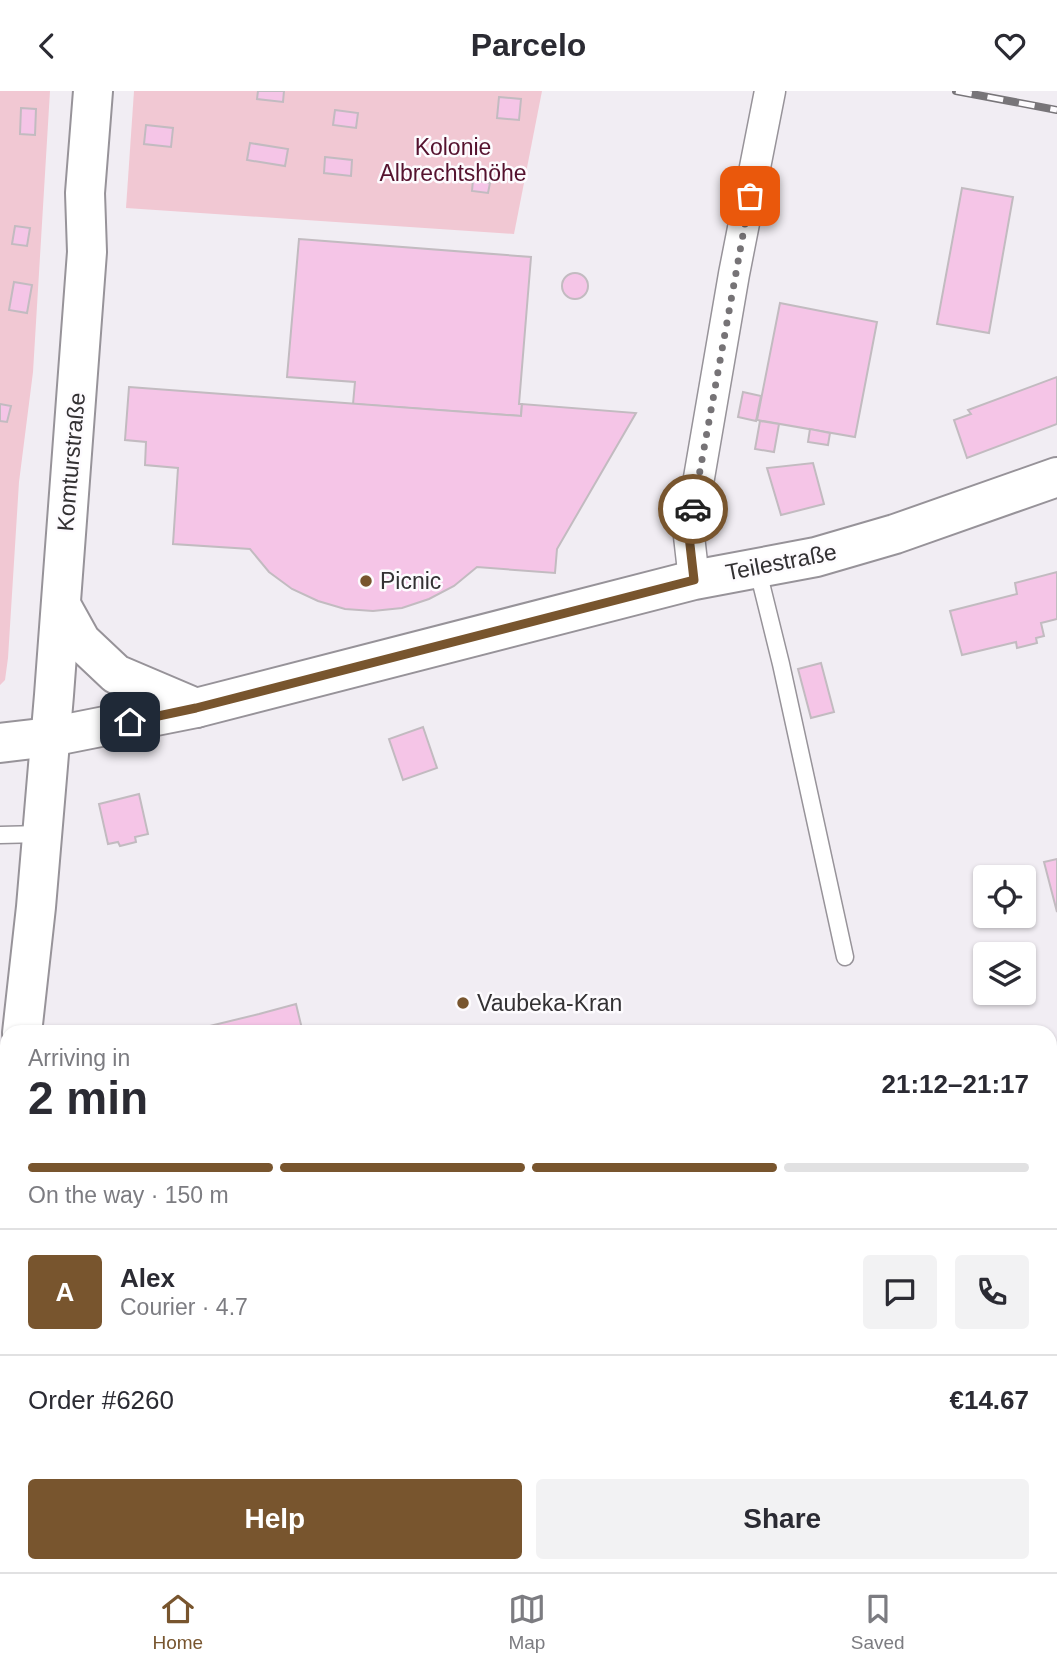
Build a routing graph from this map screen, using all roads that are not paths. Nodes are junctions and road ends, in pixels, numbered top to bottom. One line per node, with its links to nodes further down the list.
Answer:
1 (93, 91): 6 (street, Komturstraße)
2 (771, 91): 5 (street)
3 (1057, 477): 4 (street, Teilestraße)
4 (757, 567): 5 (street, Teilestraße); 12 (lane)
5 (694, 580): 7 (street, Teilestraße)
6 (61, 605): 7 (street); 8 (street, Komturstraße)
7 (196, 708): 8 (street, Teilestraße)
8 (50, 737): 9 (street, Teilestraße); 10 (street, Komturstraße)
9 (0, 743)
10 (41, 834): 11 (lane); 13 (street, Komturstraße)
11 (0, 835)
12 (845, 957)
13 (23, 1025)

